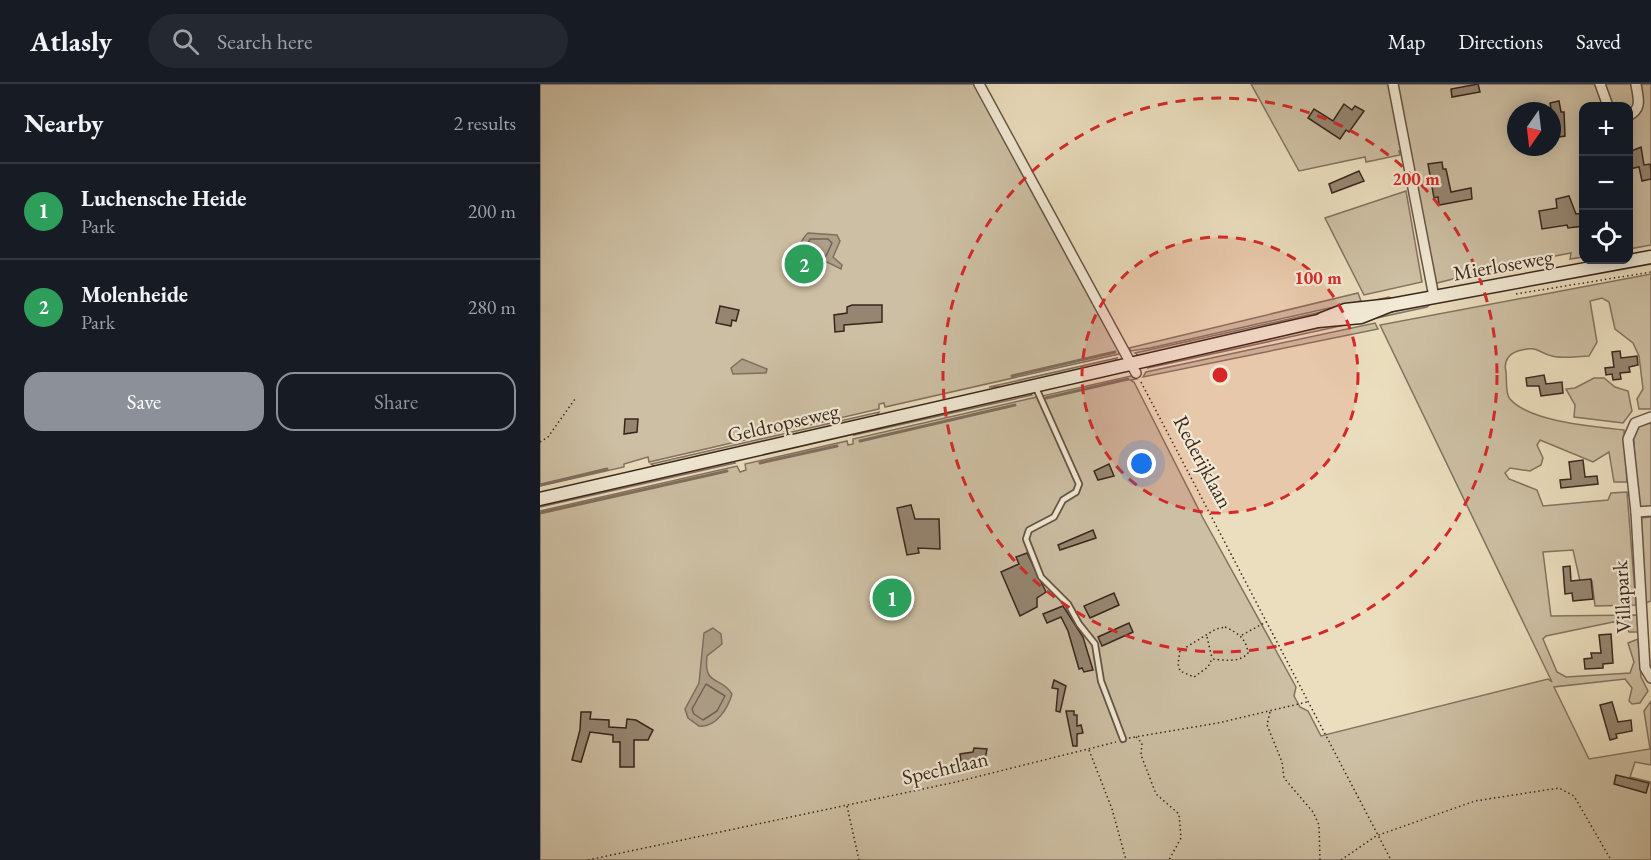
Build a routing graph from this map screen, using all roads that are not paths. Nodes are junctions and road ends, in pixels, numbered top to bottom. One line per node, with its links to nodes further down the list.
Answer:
1 (980, 84): 13 (street)
2 (1393, 84): 11 (street)
3 (1600, 84): 5 (street)
4 (1636, 84): 6 (street)
5 (1607, 102)
6 (1633, 114)
7 (1651, 256): 8 (main road, Mierloseweg)
8 (1633, 261)
9 (1623, 264): 10 (main road, Mierloseweg); 11 (main road, Mierloseweg)
10 (1651, 265)
11 (1434, 297): 12 (main road, Mierloseweg)
12 (1369, 310): 13 (main road, Geldropseweg)
13 (1133, 368): 14 (main road, Geldropseweg)
14 (1035, 385): 16 (main road, Geldropseweg); 20 (lane)
15 (1651, 417): 18 (street, Villapark)
16 (540, 499)
17 (1651, 511): 18 (street)
18 (1636, 512): 19 (street, Villapark)
19 (1651, 678)
20 (1123, 740)

